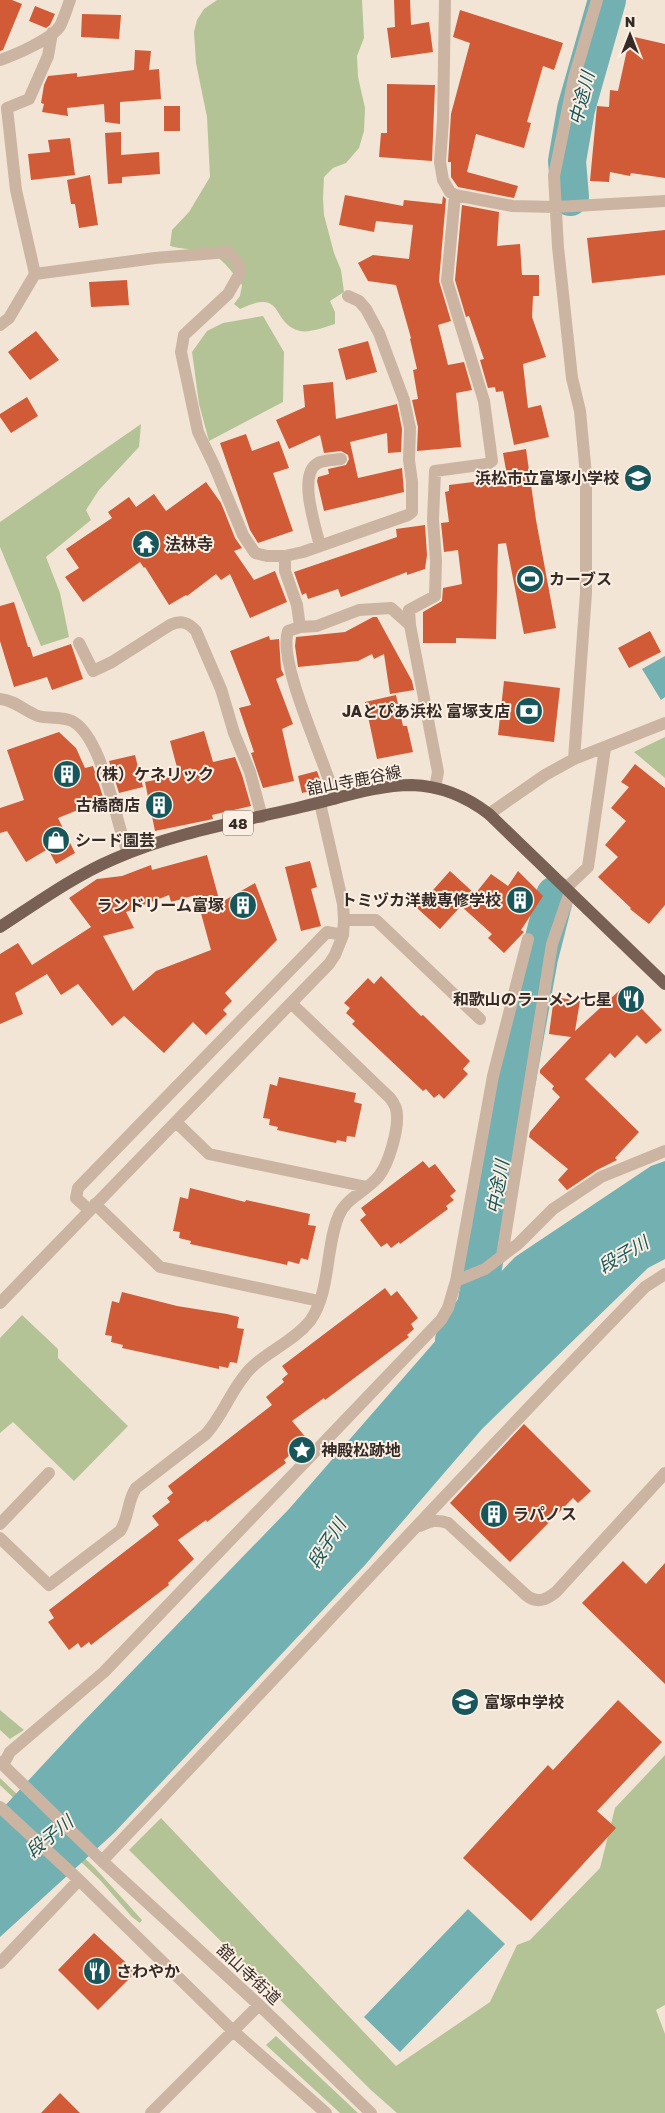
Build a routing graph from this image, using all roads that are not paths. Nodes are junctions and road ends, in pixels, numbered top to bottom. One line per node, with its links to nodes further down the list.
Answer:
1 (70, 0): 4 (street)
2 (445, 0): 6 (street)
3 (596, 0): 8 (street)
4 (52, 33): 5 (street); 9 (street)
5 (0, 60)
6 (455, 196): 8 (street); 15 (street)
7 (665, 201): 8 (street)
8 (556, 207): 21 (street)
9 (35, 274): 11 (street); 14 (street)
10 (348, 296): 13 (street)
11 (0, 325)
12 (341, 459): 13 (street)
13 (320, 546): 14 (street)
14 (285, 556): 16 (street)
15 (410, 625): 16 (street); 22 (street)
16 (300, 627): 23 (street)
17 (79, 643): 26 (street)
18 (0, 699): 27 (street)
19 (665, 724): 20 (street)
20 (605, 748): 21 (street); 28 (street)
21 (574, 759): 25 (street)
22 (435, 788): 23 (main road, 舘山寺鹿谷線 / 48); 25 (main road, 舘山寺鹿谷線 / 48)
23 (335, 799): 24 (main road, 舘山寺鹿谷線 / 48)
24 (320, 803): 26 (main road, 舘山寺鹿谷線 / 48); 29 (street)
25 (489, 814): 28 (main road, 舘山寺鹿谷線 / 48)
26 (262, 817): 27 (main road, 舘山寺鹿谷線 / 48)
27 (128, 853): 30 (main road, 舘山寺鹿谷線 / 48)
28 (568, 890): 33 (main road, 舘山寺鹿谷線 / 48); 40 (street)
29 (344, 920): 31 (street); 35 (street)
30 (0, 927)
31 (343, 936): 34 (street); 39 (street)
32 (528, 939): 42 (street)
33 (665, 984)
34 (291, 1003): 36 (street); 38 (street)
35 (480, 1020)
36 (176, 1122): 38 (street); 39 (street)
37 (665, 1150): 40 (street)
38 (367, 1187): 43 (street)
39 (92, 1207): 43 (street); 44 (street)
40 (502, 1256): 42 (street)
41 (665, 1274): 48 (street)
42 (456, 1281): 50 (street)
43 (319, 1301): 49 (street)
44 (0, 1302)
45 (49, 1473): 47 (street)
46 (665, 1473): 48 (street)
47 (0, 1524)
48 (418, 1527): 52 (street)
49 (0, 1538)
50 (1, 1764): 52 (street, 舘山寺街道)
51 (0, 1807): 53 (street)
52 (102, 1860): 55 (street, 舘山寺街道)
53 (79, 1880): 54 (street); 56 (street)
54 (0, 1963)
55 (259, 2005): 56 (street); 59 (street, 舘山寺街道)
56 (232, 2030): 57 (street); 58 (street)
57 (151, 2113)
58 (326, 2113)
59 (371, 2113)

